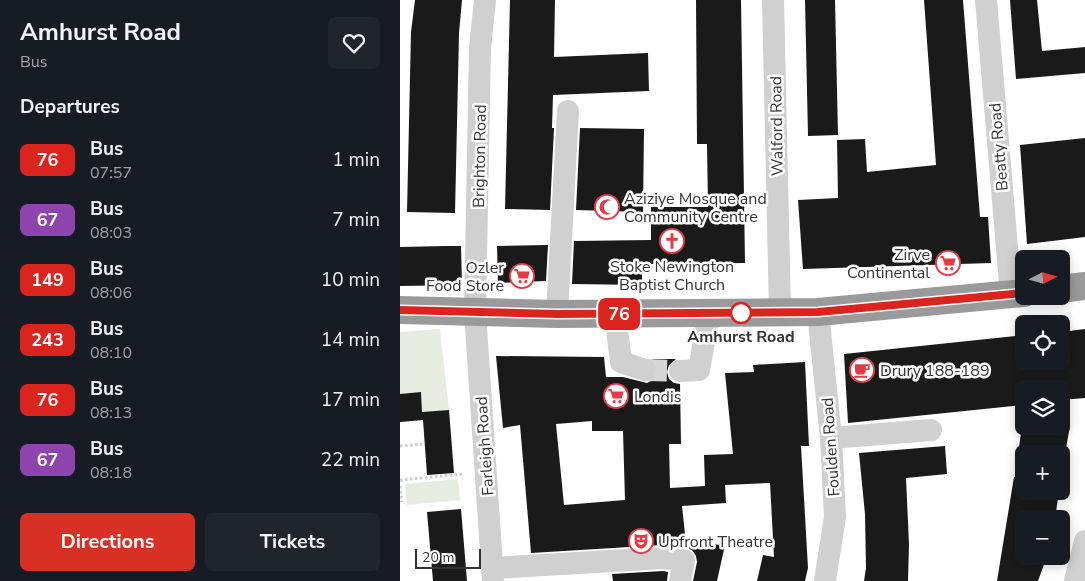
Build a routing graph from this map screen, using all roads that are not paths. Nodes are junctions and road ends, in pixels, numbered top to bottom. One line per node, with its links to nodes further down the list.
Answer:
1 (485, 0): 10 (street, Brighton Road)
2 (773, 0): 12 (street, Walford Road)
3 (986, 0): 5 (street, Beatty Road)
4 (568, 111): 13 (street)
5 (1015, 275)
6 (1085, 286): 7 (highway)
7 (1070, 288)
8 (1015, 294): 11 (highway)
9 (400, 310): 10 (highway)
10 (475, 312): 13 (highway); 21 (street, Farleigh Road)
11 (818, 312): 12 (highway); 19 (street, Foulden Road)
12 (780, 313): 15 (highway)
13 (557, 314): 14 (highway)
14 (615, 314): 15 (highway); 16 (street)
15 (709, 314): 17 (street)
16 (645, 370)
17 (680, 371)
18 (931, 430): 19 (street)
19 (831, 438): 23 (street, Foulden Road)
20 (1085, 541): 24 (street)
21 (493, 575): 22 (street)
22 (680, 581)
23 (825, 581)
24 (1075, 581)

